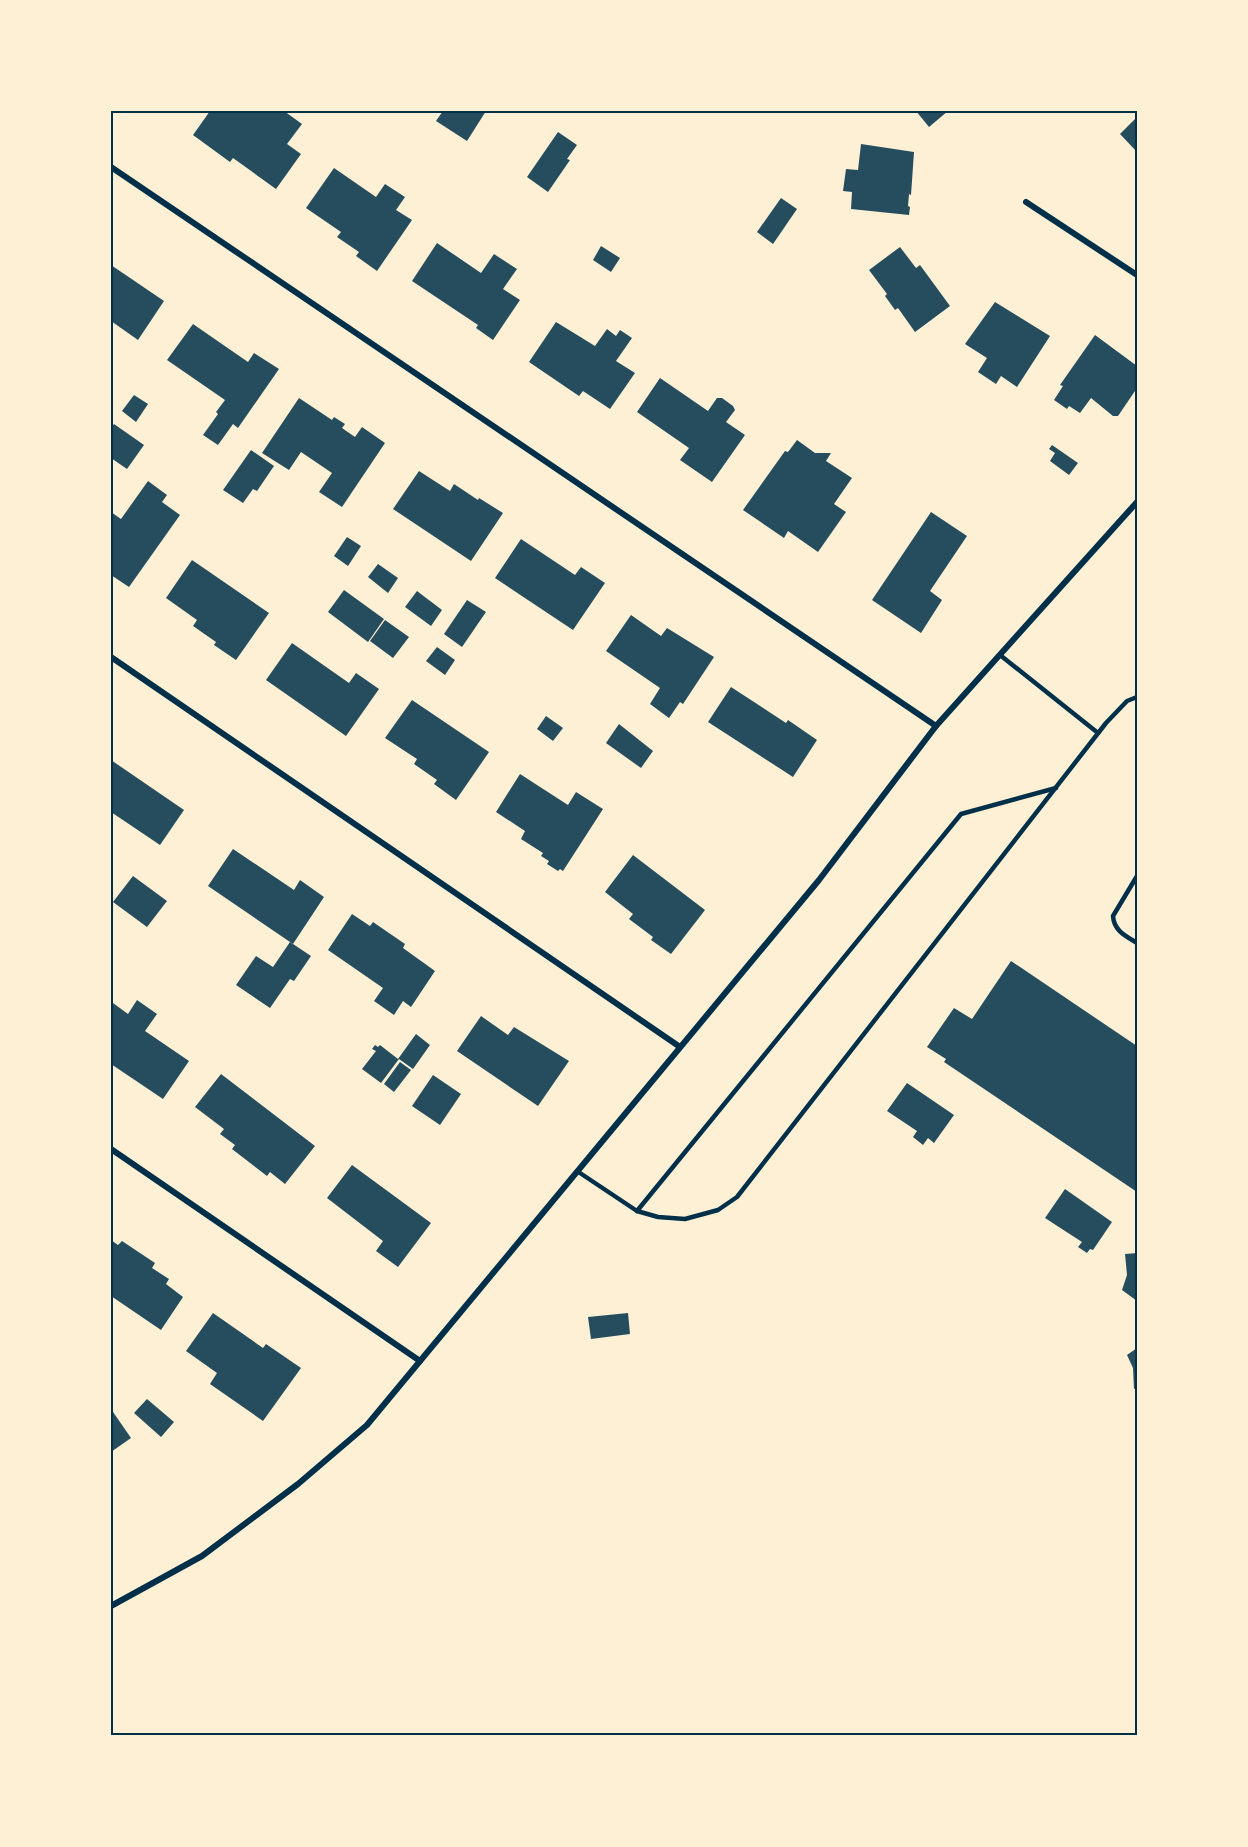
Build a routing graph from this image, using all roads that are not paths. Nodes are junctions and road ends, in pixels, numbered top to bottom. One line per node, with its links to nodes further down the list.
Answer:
1 (111, 167): 8 (street)
2 (1026, 202): 3 (street)
3 (1137, 275)
4 (1137, 502): 5 (street)
5 (1000, 655): 8 (street); 9 (lane)
6 (111, 657): 13 (street)
7 (1137, 697): 9 (lane)
8 (936, 726): 13 (street)
9 (1098, 733): 10 (lane)
10 (1056, 788): 16 (lane); 16 (lane)
11 (1137, 876): 12 (lane)
12 (1137, 943)
13 (680, 1047): 15 (street)
14 (111, 1149): 17 (street)
15 (577, 1171): 16 (lane); 17 (street)
16 (637, 1211)
17 (420, 1361): 18 (street)
18 (111, 1606)

